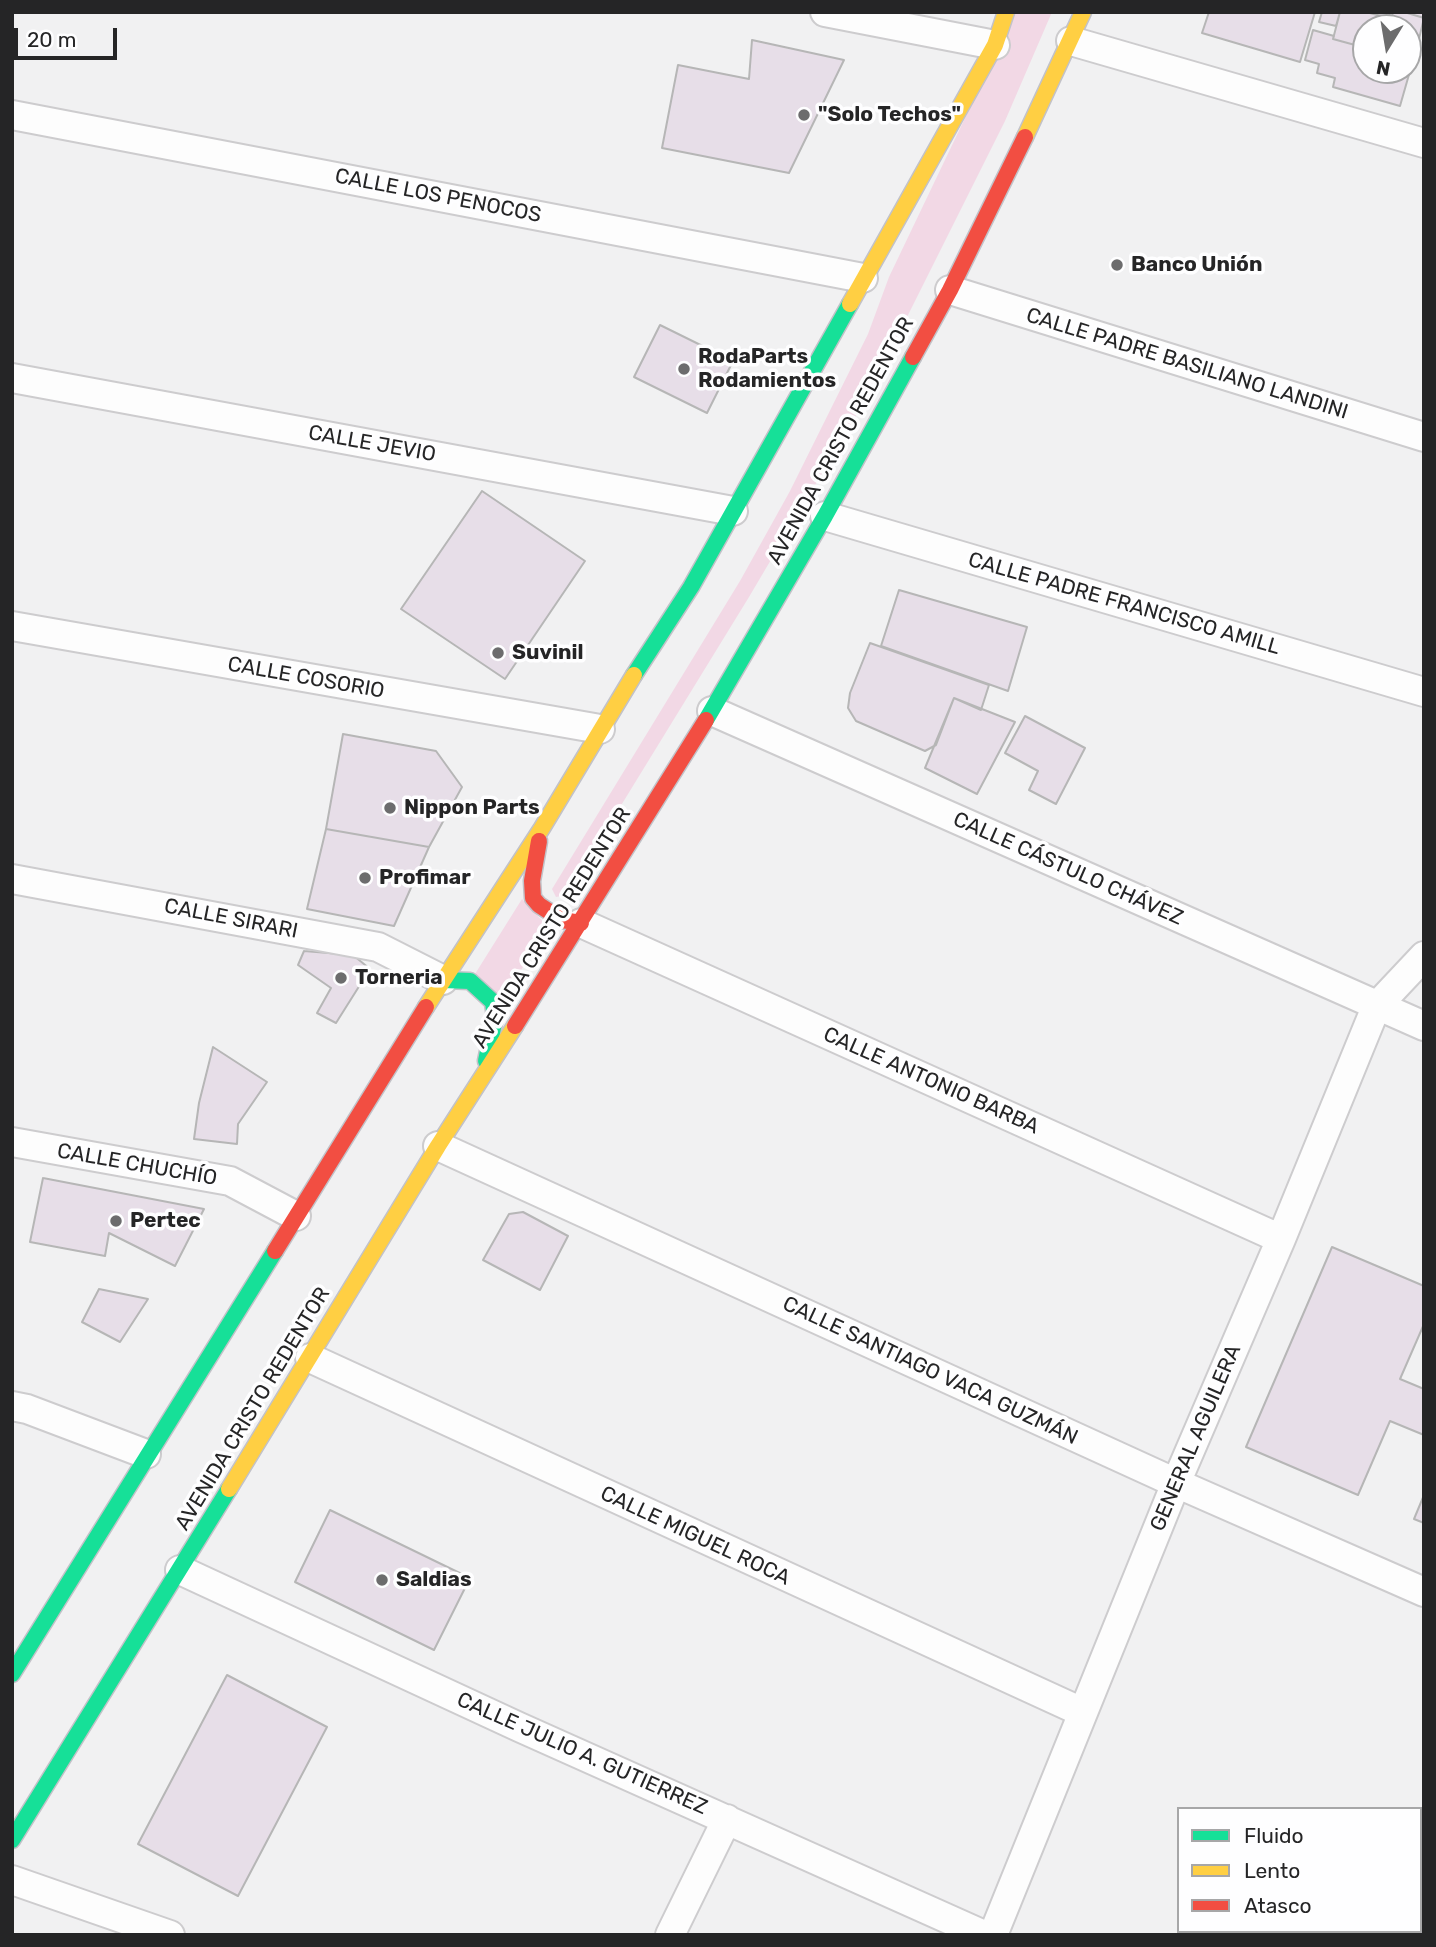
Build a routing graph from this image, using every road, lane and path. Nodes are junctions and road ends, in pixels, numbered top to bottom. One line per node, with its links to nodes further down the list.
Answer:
1 (825, 12): 5 (street)
2 (1006, 12): 5 (main road)
3 (1083, 12): 4 (main road, AVENIDA CRISTO REDENTOR)
4 (1071, 41): 7 (street); 9 (main road, AVENIDA CRISTO REDENTOR)
5 (995, 45): 8 (main road)
6 (12, 115): 8 (street, CALLE LOS PENOCOS)
7 (1424, 143)
8 (863, 278): 12 (main road)
9 (950, 290): 11 (street, CALLE PADRE BASILIANO LANDINI); 13 (main road, AVENIDA CRISTO REDENTOR)
10 (12, 378): 12 (street, CALLE JEVIO)
11 (1424, 437)
12 (733, 511): 17 (main road)
13 (825, 516): 15 (street, CALLE PADRE FRANCISCO AMILL); 16 (main road, AVENIDA CRISTO REDENTOR)
14 (12, 626): 17 (street, CALLE COSORIO)
15 (1424, 692)
16 (712, 711): 20 (main road, AVENIDA CRISTO REDENTOR); 23 (street, CALLE CÁSTULO CHÁVEZ)
17 (600, 729): 18 (main road)
18 (542, 828): 20 (main road); 22 (main road)
19 (12, 879): 22 (street, CALLE SIRARI)
20 (581, 923): 25 (main road, AVENIDA CRISTO REDENTOR); 29 (street, CALLE ANTONIO BARBA)
21 (1424, 957): 23 (street, GENERAL AGUILERA)
22 (443, 980): 25 (main road); 28 (main road)
23 (1376, 1007): 24 (street, CALLE CÁSTULO CHÁVEZ); 29 (street, GENERAL AGUILERA)
24 (1424, 1026)
25 (471, 1095): 27 (main road, AVENIDA CRISTO REDENTOR)
26 (12, 1142): 28 (street, CALLE CHUCHÍO)
27 (438, 1146): 30 (main road, AVENIDA CRISTO REDENTOR); 33 (street, CALLE SANTIAGO VACA GUZMÁN)
28 (296, 1216): 32 (main road)
29 (1281, 1239): 33 (street, GENERAL AGUILERA)
30 (310, 1357): 34 (main road, AVENIDA CRISTO REDENTOR); 37 (street, CALLE MIGUEL ROCA)
31 (12, 1406): 32 (street)
32 (146, 1454): 36 (main road)
33 (1176, 1483): 35 (street, CALLE SANTIAGO VACA GUZMÁN); 37 (street, GENERAL AGUILERA)
34 (180, 1570): 38 (street, CALLE JULIO A. GUTIERREZ); 39 (main road, AVENIDA CRISTO REDENTOR)
35 (1424, 1592)
36 (12, 1674)
37 (1082, 1712): 44 (street, GENERAL AGUILERA)
38 (727, 1819): 42 (street); 43 (street, CALLE JULIO A. GUTIERREZ)
39 (12, 1840)
40 (12, 1880): 41 (street)
41 (170, 1935)
42 (670, 1935)
43 (984, 1935)
44 (993, 1935)

